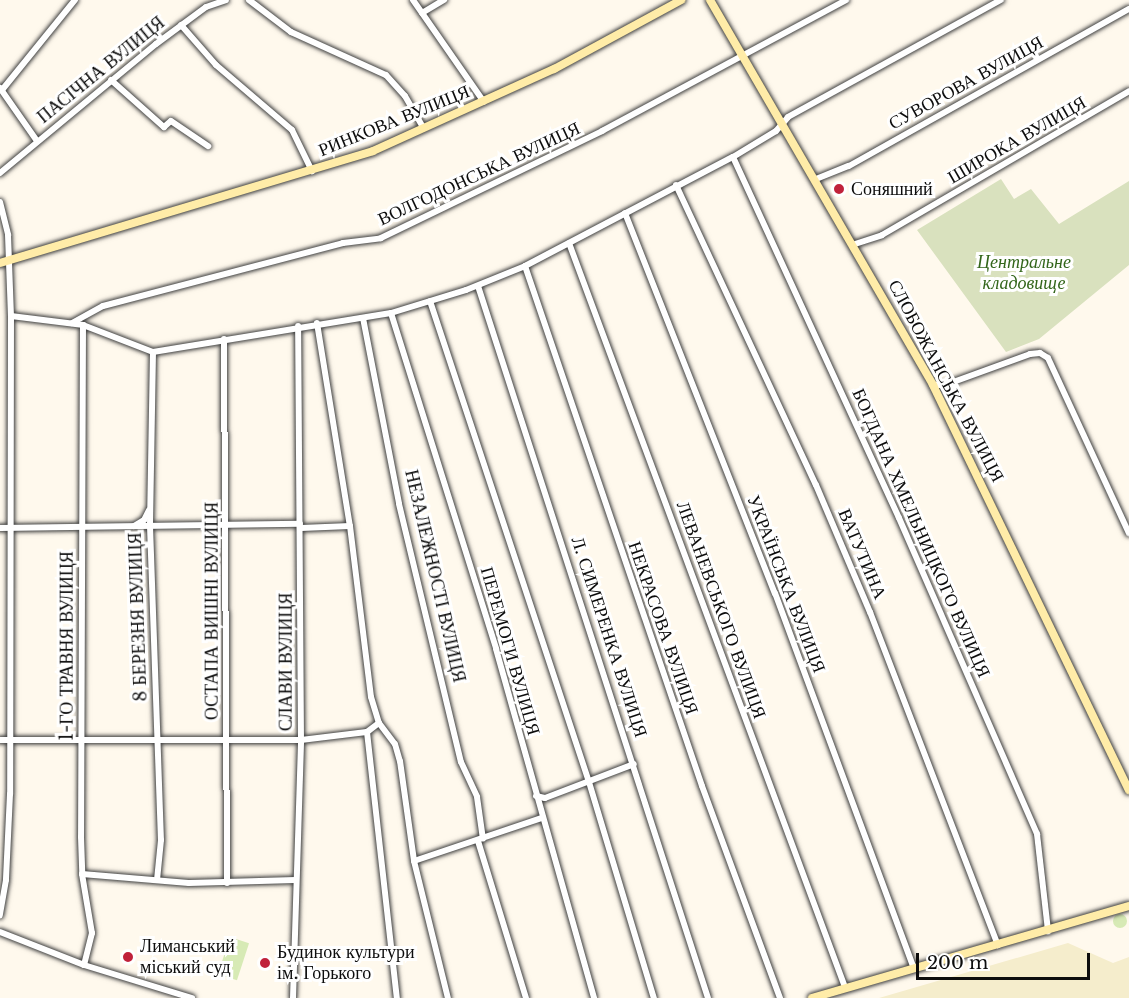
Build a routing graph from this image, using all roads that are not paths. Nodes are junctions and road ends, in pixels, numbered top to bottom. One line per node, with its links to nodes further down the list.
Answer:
1 (75, 0): 15 (street)
2 (226, 0): 12 (street, ПАСІЧНА ВУЛИЦЯ)
3 (249, 0): 19 (street)
4 (413, 0): 11 (street)
5 (444, 0): 11 (street)
6 (681, 0): 17 (main road, РИНКОВА ВУЛИЦЯ)
7 (710, 0): 13 (main road, СЛОБОЖАНСЬКА ВУЛИЦЯ)
8 (846, 0): 13 (street, ВОЛГОДОНСЬКА ВУЛИЦЯ)
9 (1001, 0): 18 (street)
10 (1129, 9): 25 (street, СУВОРОВА ВУЛИЦЯ)
11 (422, 13): 17 (street)
12 (181, 25): 14 (street, ПАСІЧНА ВУЛИЦЯ); 23 (street)
13 (744, 58): 18 (main road, СЛОБОЖАНСЬКА ВУЛИЦЯ); 39 (street, ВОЛГОДОНСЬКА ВУЛИЦЯ)
14 (111, 80): 20 (street, ПАСІЧНА ВУЛИЦЯ); 21 (street)
15 (1, 89): 20 (street)
16 (1129, 91): 30 (street, ШИРОКА ВУЛИЦЯ)
17 (484, 102): 19 (main road, РИНКОВА ВУЛИЦЯ)
18 (782, 123): 22 (street); 25 (main road, СЛОБОЖАНСЬКА ВУЛИЦЯ)
19 (423, 127): 23 (main road, РИНКОВА ВУЛИЦЯ)
20 (37, 141): 24 (street, ПАСІЧНА ВУЛИЦЯ)
21 (208, 146)
22 (733, 157): 26 (street); 79 (street, БОГДАНА ХМЕЛЬНИЦКОГО ВУЛИЦЯ)
23 (312, 171): 31 (main road, РИНКОВА ВУЛИЦЯ)
24 (0, 173)
25 (816, 179): 30 (main road, СЛОБОЖАНСЬКА ВУЛИЦЯ)
26 (676, 185): 28 (street); 81 (street, ВАТУТИНА)
27 (0, 202): 31 (street)
28 (625, 213): 29 (street); 83 (street, УКРАЇНСЬКА ВУЛИЦЯ)
29 (569, 243): 33 (street); 84 (street, ЛЕВАНЕВСЬКОГО ВУЛИЦЯ)
30 (855, 244): 45 (main road, СЛОБОЖАНСЬКА ВУЛИЦЯ)
31 (10, 261): 32 (main road, РИНКОВА ВУЛИЦЯ); 37 (street)
32 (0, 263)
33 (525, 266): 34 (street); 93 (street, НЕКРАСОВА ВУЛИЦЯ)
34 (478, 286): 35 (street); 66 (street, Л. СИМЕРЕНКА ВУЛИЦЯ)
35 (430, 301): 36 (street); 67 (street)
36 (391, 313): 38 (street); 69 (street, ПЕРЕМОГИ ВУЛИЦЯ)
37 (11, 316): 39 (street); 54 (street)
38 (363, 318): 40 (street); 71 (street, НЕЗАЛЕЖНОСТІ ВУЛИЦЯ)
39 (67, 322): 41 (street)
40 (317, 323): 42 (street); 51 (street)
41 (83, 325): 44 (street); 55 (street, 1-ГО ТРАВНЯ ВУЛИЦЯ)
42 (298, 326): 43 (street); 50 (street, СЛАВИ ВУЛИЦЯ)
43 (224, 339): 44 (street); 52 (street, ОСТАПА ВИШНІ ВУЛИЦЯ)
44 (153, 352): 46 (street, 8 БЕРЕЗНЯ ВУЛИЦЯ)
45 (933, 385): 56 (street); 68 (main road, СЛОБОЖАНСЬКА ВУЛИЦЯ)
46 (151, 506): 47 (street); 48 (street, 8 БЕРЕЗНЯ ВУЛИЦЯ)
47 (133, 526): 48 (street); 55 (street)
48 (150, 526): 49 (street); 57 (street, 8 БЕРЕЗНЯ ВУЛИЦЯ)
49 (169, 526): 52 (street); 57 (street)
50 (300, 526): 51 (street); 52 (street); 62 (street, СЛАВИ ВУЛИЦЯ)
51 (350, 526): 58 (street)
52 (227, 527): 65 (street, ОСТАПА ВИШНІ ВУЛИЦЯ)
53 (0, 528): 54 (street)
54 (9, 528): 55 (street); 61 (street)
55 (82, 528): 63 (street, 1-ГО ТРАВНЯ ВУЛИЦЯ)
56 (1129, 533)
57 (151, 543): 64 (street, 8 БЕРЕЗНЯ ВУЛИЦЯ)
58 (379, 723): 59 (street); 72 (street)
59 (367, 732): 62 (street); 87 (street)
60 (0, 740): 61 (street)
61 (10, 740): 63 (street); 78 (street)
62 (301, 740): 65 (street); 75 (street, СЛАВИ ВУЛИЦЯ)
63 (82, 742): 64 (street); 73 (street, 1-ГО ТРАВНЯ ВУЛИЦЯ)
64 (157, 742): 65 (street); 74 (street, 8 БЕРЕЗНЯ ВУЛИЦЯ)
65 (228, 742): 76 (street, ОСТАПА ВИШНІ ВУЛИЦЯ)
66 (634, 764): 67 (street); 92 (street, Л. СИМЕРЕНКА ВУЛИЦЯ)
67 (589, 782): 69 (street); 91 (street)
68 (1129, 790)
69 (536, 796): 70 (street, ПЕРЕМОГИ ВУЛИЦЯ)
70 (542, 818): 71 (street); 90 (street, ПЕРЕМОГИ ВУЛИЦЯ)
71 (480, 840): 72 (street); 89 (street, НЕЗАЛЕЖНОСТІ ВУЛИЦЯ)
72 (414, 861): 88 (street)
73 (82, 874): 74 (street); 82 (street, 1-ГО ТРАВНЯ ВУЛИЦЯ)
74 (157, 880): 76 (street)
75 (294, 880): 76 (street); 86 (street, СЛАВИ ВУЛИЦЯ)
76 (227, 882)
77 (1129, 906): 79 (main road)
78 (0, 915)
79 (1048, 931): 81 (main road)
80 (0, 932): 82 (street)
81 (998, 945): 83 (main road)
82 (84, 965): 85 (street)
83 (914, 968): 84 (main road)
84 (845, 987): 94 (main road)
85 (192, 998)
86 (293, 998)
87 (397, 998)
88 (448, 998)
89 (526, 998)
90 (594, 998)
91 (654, 998)
92 (708, 998)
93 (780, 998)
94 (812, 998)

